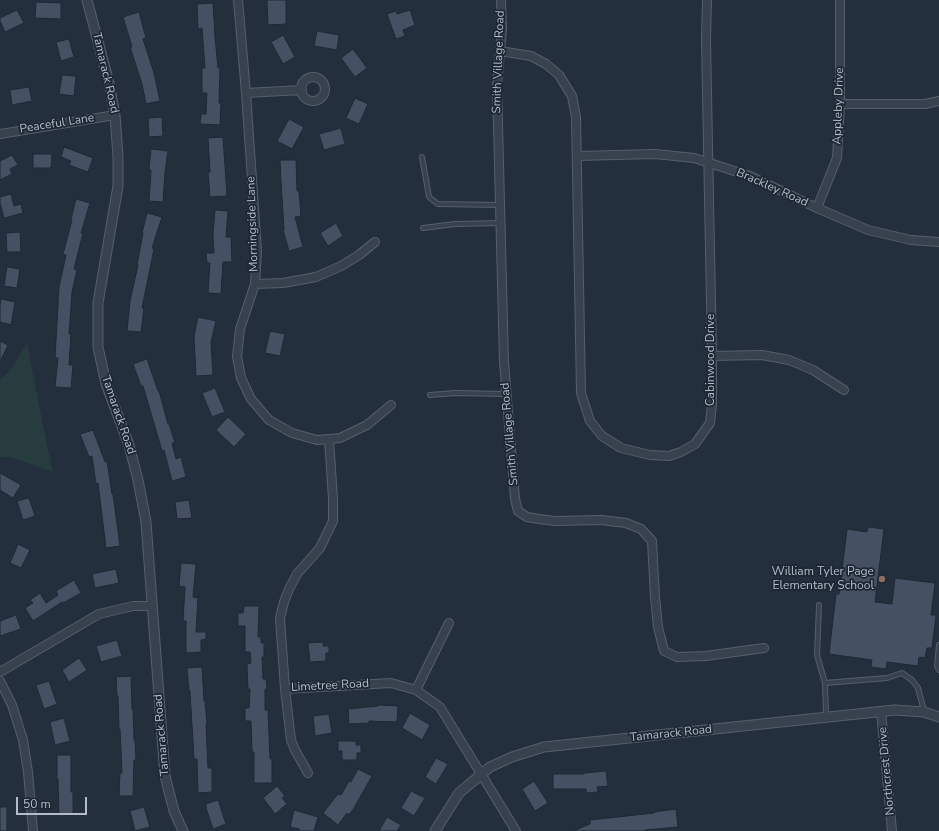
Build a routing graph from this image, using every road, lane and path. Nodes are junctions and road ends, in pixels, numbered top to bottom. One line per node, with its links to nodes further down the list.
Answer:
1 (87, 0): 11 (street, Tamarack Road)
2 (238, 0): 8 (street, Morningside Lane)
3 (501, 0): 6 (street, Smith Village Road)
4 (707, 0): 15 (street, Cabinwood Drive)
5 (840, 0): 10 (street, Appleby Drive)
6 (500, 51): 13 (street, Cabinwood Drive); 16 (street, Smith Village Road)
7 (302, 90): 8 (street)
8 (246, 94): 22 (street, Morningside Lane)
9 (939, 101): 10 (street)
10 (840, 104): 17 (street, Appleby Drive)
11 (115, 115): 12 (street, Peaceful Lane); 30 (street, Tamarack Road)
12 (0, 134)
13 (577, 156): 15 (street, Brackley Road); 23 (street, Cabinwood Drive)
14 (422, 157): 16 (lane)
15 (708, 162): 17 (street, Brackley Road); 23 (street, Cabinwood Drive)
16 (500, 205): 18 (street, Smith Village Road)
17 (817, 208): 21 (street, Brackley Road)
18 (500, 223): 19 (lane); 25 (street, Smith Village Road)
19 (423, 228)
20 (375, 242): 22 (street)
21 (939, 242)
22 (255, 284): 28 (street, Morningside Lane)
23 (712, 356): 24 (street)
24 (844, 390)
25 (507, 394): 26 (lane); 33 (street, Smith Village Road)
26 (430, 395)
27 (391, 405): 28 (street, Morningside Lane)
28 (329, 439): 38 (street, Limetree Road)
29 (819, 605): 37 (lane)
30 (152, 606): 35 (street); 47 (street, Tamarack Road)
31 (449, 623): 39 (street)
32 (939, 645): 34 (lane)
33 (764, 648)
34 (939, 670)
35 (0, 672)
36 (0, 681): 46 (street)
37 (825, 683): 41 (lane); 42 (lane)
38 (285, 689): 39 (street, Limetree Road); 44 (street)
39 (416, 690): 45 (street, Limetree Road)
40 (881, 711): 41 (street, Tamarack Road); 42 (street, Tamarack Road); 50 (street, Northcrest Drive)
41 (924, 712): 43 (street, Tamarack Road)
42 (826, 717): 45 (street, Tamarack Road)
43 (939, 717)
44 (308, 773)
45 (481, 774): 48 (street, Tamarack Road); 49 (street, Limetree Road)
46 (32, 831)
47 (183, 831)
48 (435, 831)
49 (516, 831)
50 (890, 831)

